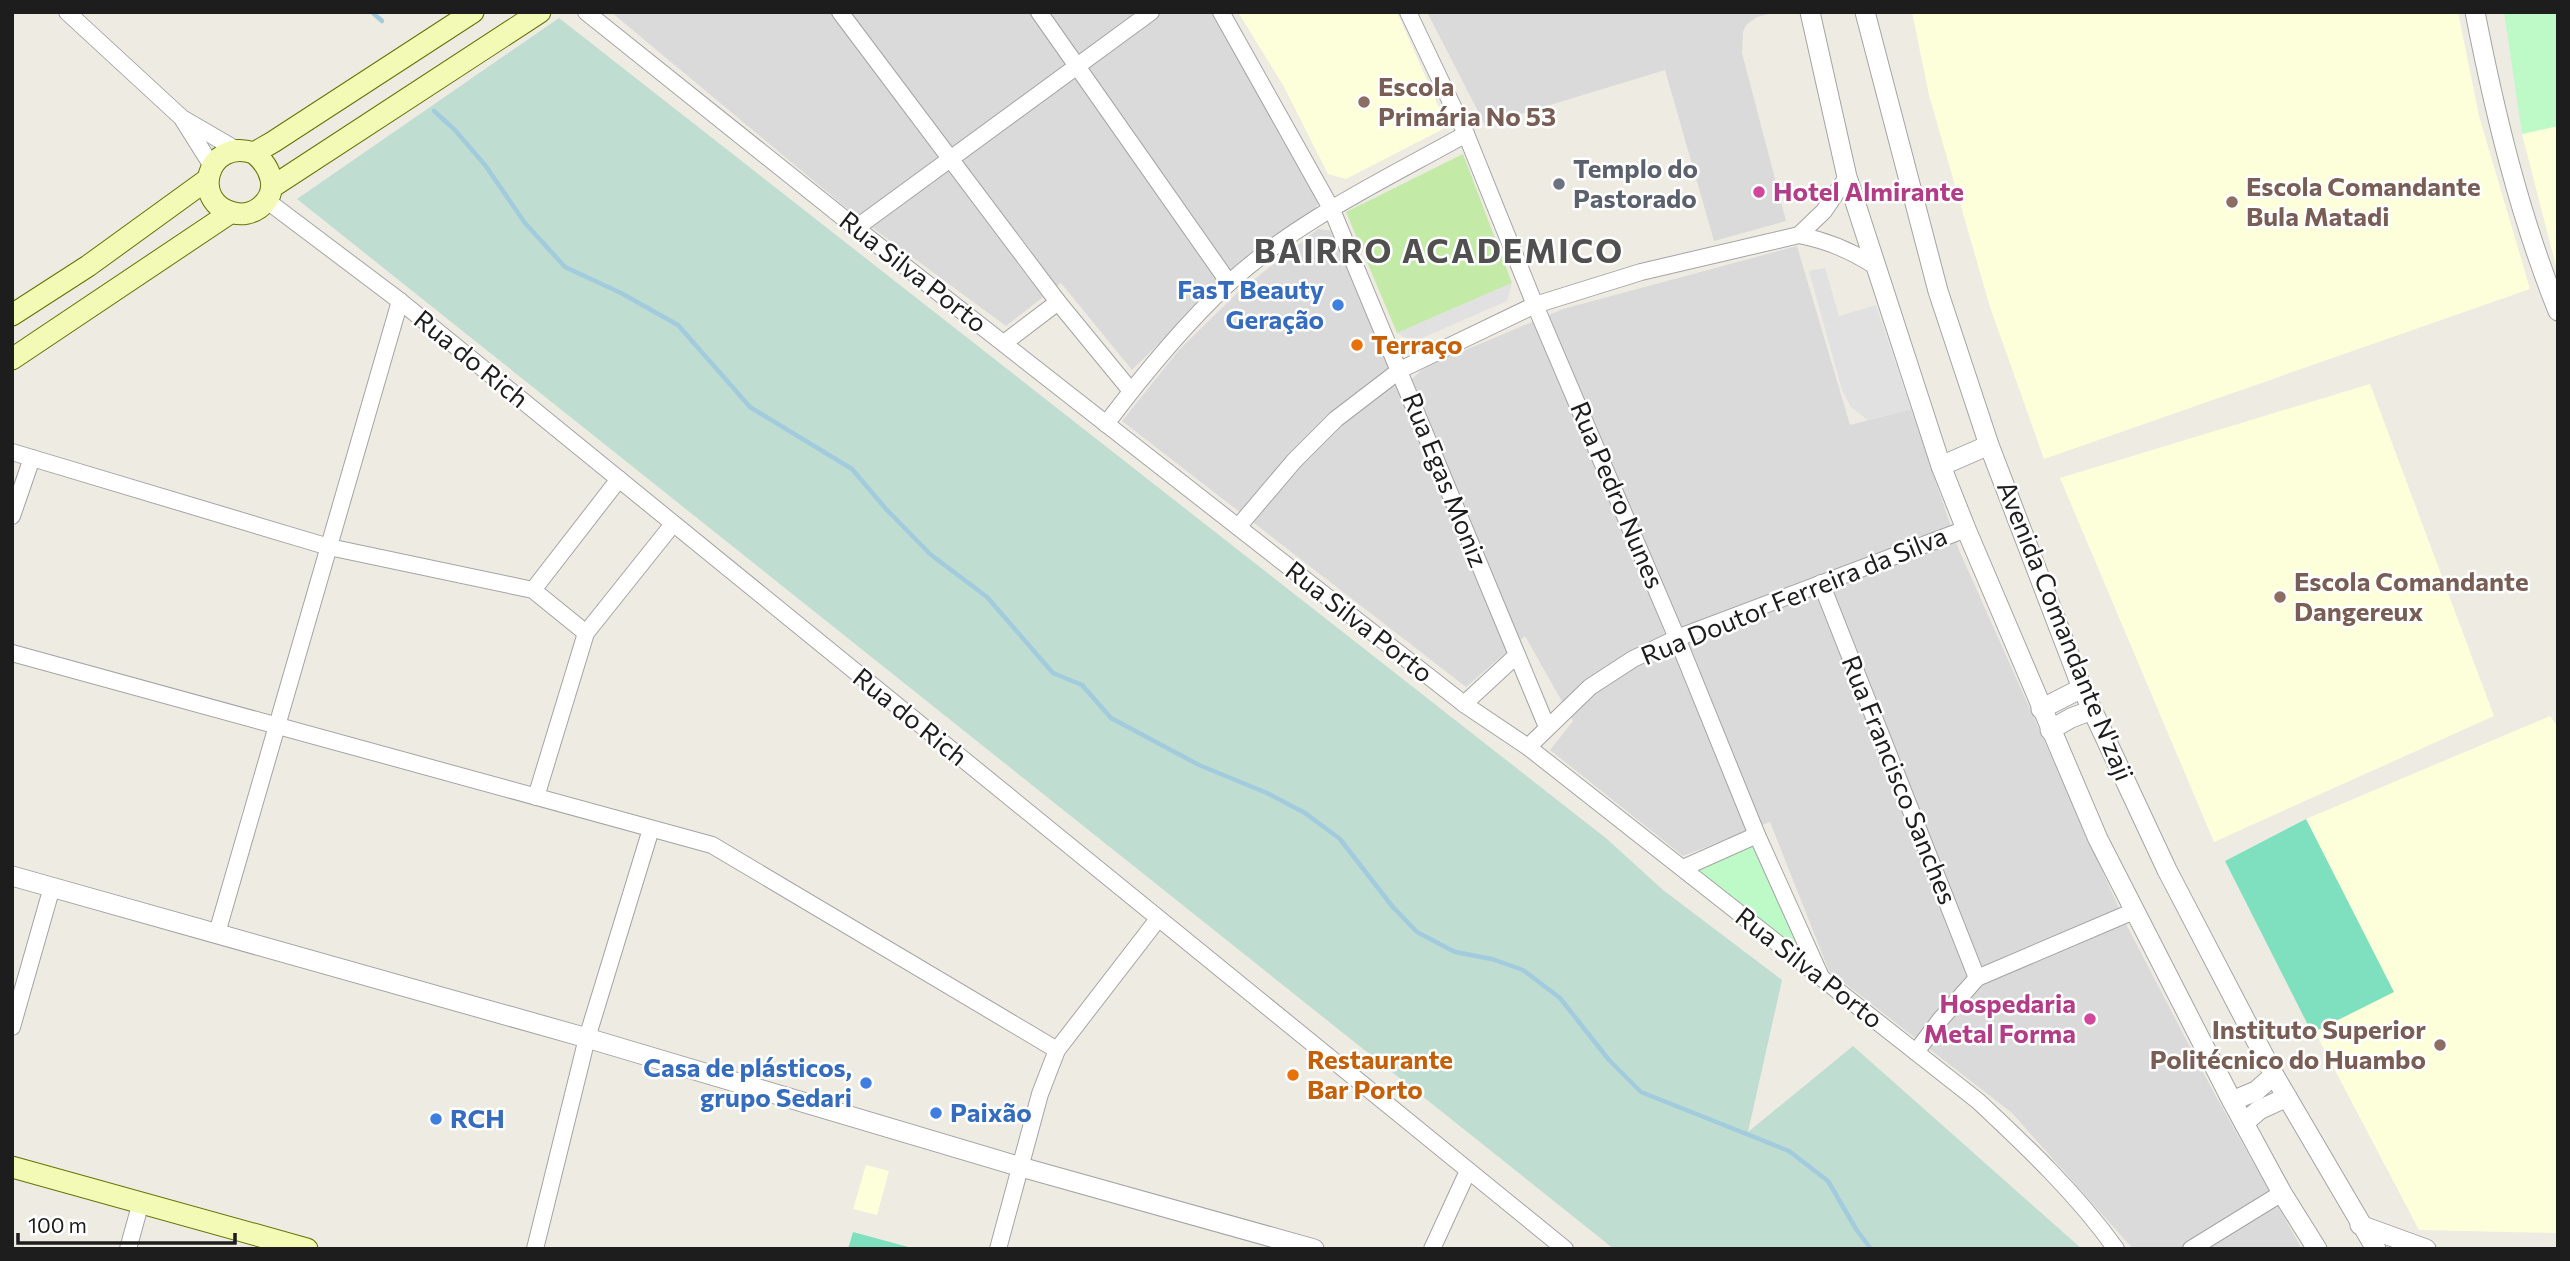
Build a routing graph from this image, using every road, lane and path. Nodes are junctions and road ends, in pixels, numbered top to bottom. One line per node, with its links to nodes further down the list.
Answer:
1 (67, 12): 14 (street)
2 (473, 12): 16 (main road)
3 (540, 12): 20 (main road)
4 (586, 12): 23 (street, Rua Silva Porto)
5 (840, 12): 17 (street)
6 (1039, 12): 13 (street)
7 (1151, 12): 13 (street)
8 (1221, 12): 21 (street, Rua Egas Moniz)
9 (1408, 12): 15 (street, Rua Pedro Nunes)
10 (1810, 12): 19 (street, Avenida Comandante N'zaji)
11 (1865, 12): 37 (street, Avenida Comandante N'zaji)
12 (2475, 12): 30 (street)
13 (1077, 66): 17 (street); 26 (street)
14 (182, 118): 16 (street); 18 (street)
15 (1466, 134): 21 (street); 29 (street, Rua Pedro Nunes)
16 (246, 151): 18 (main road); 20 (main road)
17 (951, 158): 23 (street); 28 (street)
18 (210, 172): 22 (main road); 31 (main road)
19 (1847, 177): 24 (street); 25 (street, Avenida Comandante N'zaji)
20 (269, 194): 22 (main road); 27 (street, Rua do Rich)
21 (1332, 210): 26 (street); 34 (street, Rua Egas Moniz)
22 (230, 213): 33 (main road)
23 (856, 228): 32 (street, Rua Silva Porto)
24 (1799, 235): 25 (street); 29 (street)
25 (1875, 266): 40 (street, Avenida Comandante N'zaji)
26 (1228, 284): 35 (street)
27 (400, 301): 41 (street, Rua do Rich); 46 (street)
28 (1058, 302): 32 (street); 35 (street)
29 (1535, 305): 34 (street); 50 (street, Rua Pedro Nunes)
30 (2558, 311)
31 (12, 315)
32 (1004, 343): 36 (street, Rua Silva Porto)
33 (12, 359)
34 (1400, 370): 44 (street); 52 (street, Rua Egas Moniz)
35 (1131, 391): 36 (street)
36 (1106, 424): 44 (street, Rua Silva Porto)
37 (1989, 445): 40 (street); 53 (street, Avenida Comandante N'zaji)
38 (12, 452): 39 (street)
39 (32, 458): 42 (street); 46 (street)
40 (1941, 466): 45 (street, Avenida Comandante N'zaji)
41 (619, 479): 43 (street, Rua do Rich); 48 (street)
42 (12, 516)
43 (673, 524): 49 (street); 68 (street, Rua do Rich)
44 (1238, 527): 54 (street, Rua Silva Porto)
45 (1965, 529): 47 (street, Rua Doutor Ferreira da Silva); 55 (street, Avenida Comandante N'zaji)
46 (329, 547): 48 (street); 57 (street)
47 (1821, 583): 50 (street, Rua Doutor Ferreira da Silva); 70 (street, Rua Francisco Sanches)
48 (533, 590): 49 (street)
49 (586, 633): 61 (street)
50 (1677, 638): 58 (street, Rua Doutor Ferreira da Silva); 63 (street, Rua Pedro Nunes)
51 (12, 653): 57 (street)
52 (1517, 654): 54 (street); 58 (street, Rua Egas Moniz)
53 (2082, 688): 55 (street); 56 (street, Avenida Comandante N'zaji)
54 (1464, 704): 60 (street, Rua Silva Porto)
55 (2041, 709): 59 (street, Avenida Comandante N'zaji)
56 (2092, 710): 59 (street); 76 (street, Avenida Comandante N'zaji)
57 (278, 725): 61 (street); 69 (street)
58 (1547, 727): 60 (street, Rua Doutor Ferreira da Silva)
59 (2050, 730): 67 (street, Avenida Comandante N'zaji)
60 (1528, 747): 64 (street, Rua Silva Porto)
61 (536, 797): 62 (street)
62 (651, 829): 73 (street); 74 (street)
63 (1757, 835): 64 (street); 71 (street, Rua Pedro Nunes)
64 (1684, 868): 71 (street, Rua Silva Porto)
65 (12, 876): 66 (street)
66 (52, 887): 69 (street); 72 (street)
67 (2134, 911): 70 (street); 78 (street, Avenida Comandante N'zaji)
68 (1158, 919): 74 (street); 82 (street, Rua do Rich)
69 (217, 933): 73 (street)
70 (1977, 978): 75 (street)
71 (1822, 980): 75 (street, Rua Silva Porto)
72 (12, 1027)
73 (587, 1038): 81 (street); 90 (street)
74 (1057, 1050): 81 (street)
75 (1916, 1052): 94 (street, Rua Silva Porto)
76 (2274, 1075): 77 (street, Avenida Comandante N'zaji); 78 (street)
77 (2287, 1097): 79 (street); 85 (street, Avenida Comandante N'zaji)
78 (2232, 1101): 79 (street, Avenida Comandante N'zaji)
79 (2244, 1123): 83 (street, Avenida Comandante N'zaji)
80 (12, 1167): 84 (main road)
81 (1021, 1167): 87 (street); 91 (street)
82 (1468, 1171): 86 (street, Rua do Rich); 92 (street)
83 (2282, 1193): 95 (street); 96 (street, Avenida Comandante N'zaji)
84 (141, 1202): 88 (street); 89 (main road)
85 (2360, 1225): 97 (street, Avenida Comandante N'zaji); 98 (street)
86 (1554, 1243): 93 (street, Rua do Rich)
87 (1308, 1248)
88 (128, 1249)
89 (307, 1249)
90 (535, 1249)
91 (998, 1249)
92 (1432, 1249)
93 (1565, 1249)
94 (2116, 1249)
95 (2191, 1249)
96 (2317, 1249)
97 (2376, 1249)
98 (2426, 1249)

